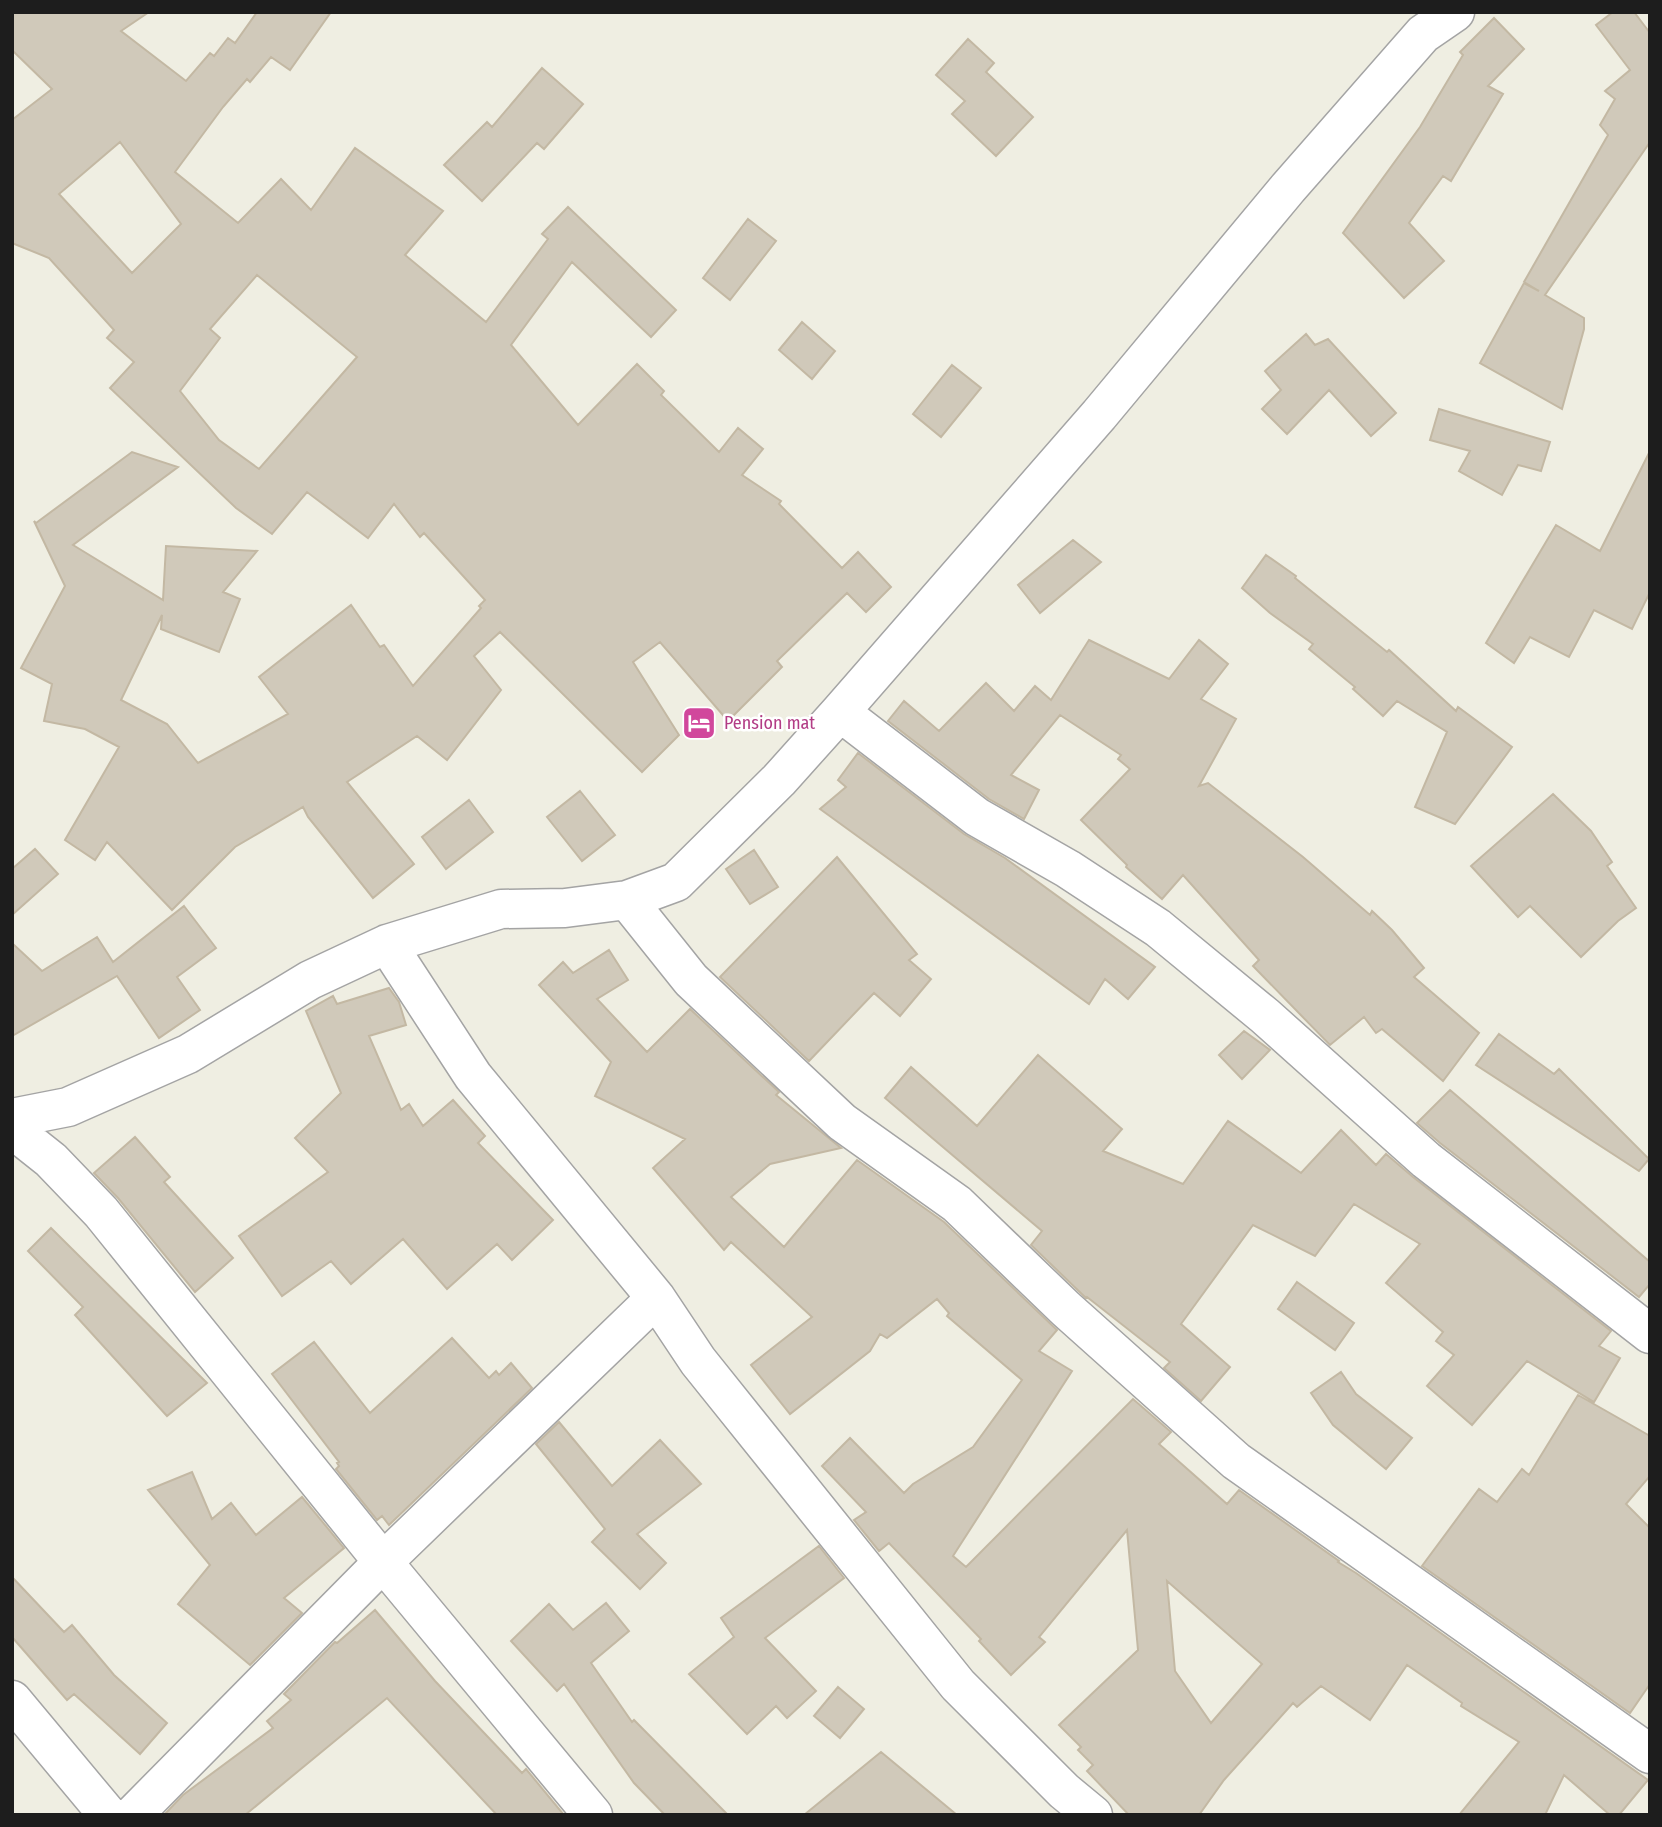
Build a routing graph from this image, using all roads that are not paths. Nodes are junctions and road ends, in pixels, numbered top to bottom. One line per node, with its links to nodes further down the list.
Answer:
1 (1455, 12): 2 (street)
2 (840, 712): 3 (street); 8 (street)
3 (627, 900): 4 (street); 11 (street)
4 (387, 944): 5 (street); 7 (street)
5 (12, 1118)
6 (12, 1129): 9 (street)
7 (656, 1298): 9 (street); 15 (street)
8 (1650, 1334)
9 (383, 1562): 13 (street); 14 (street)
10 (12, 1700): 12 (street)
11 (1650, 1754)
12 (108, 1815)
13 (133, 1815)
14 (593, 1815)
15 (1093, 1815)

